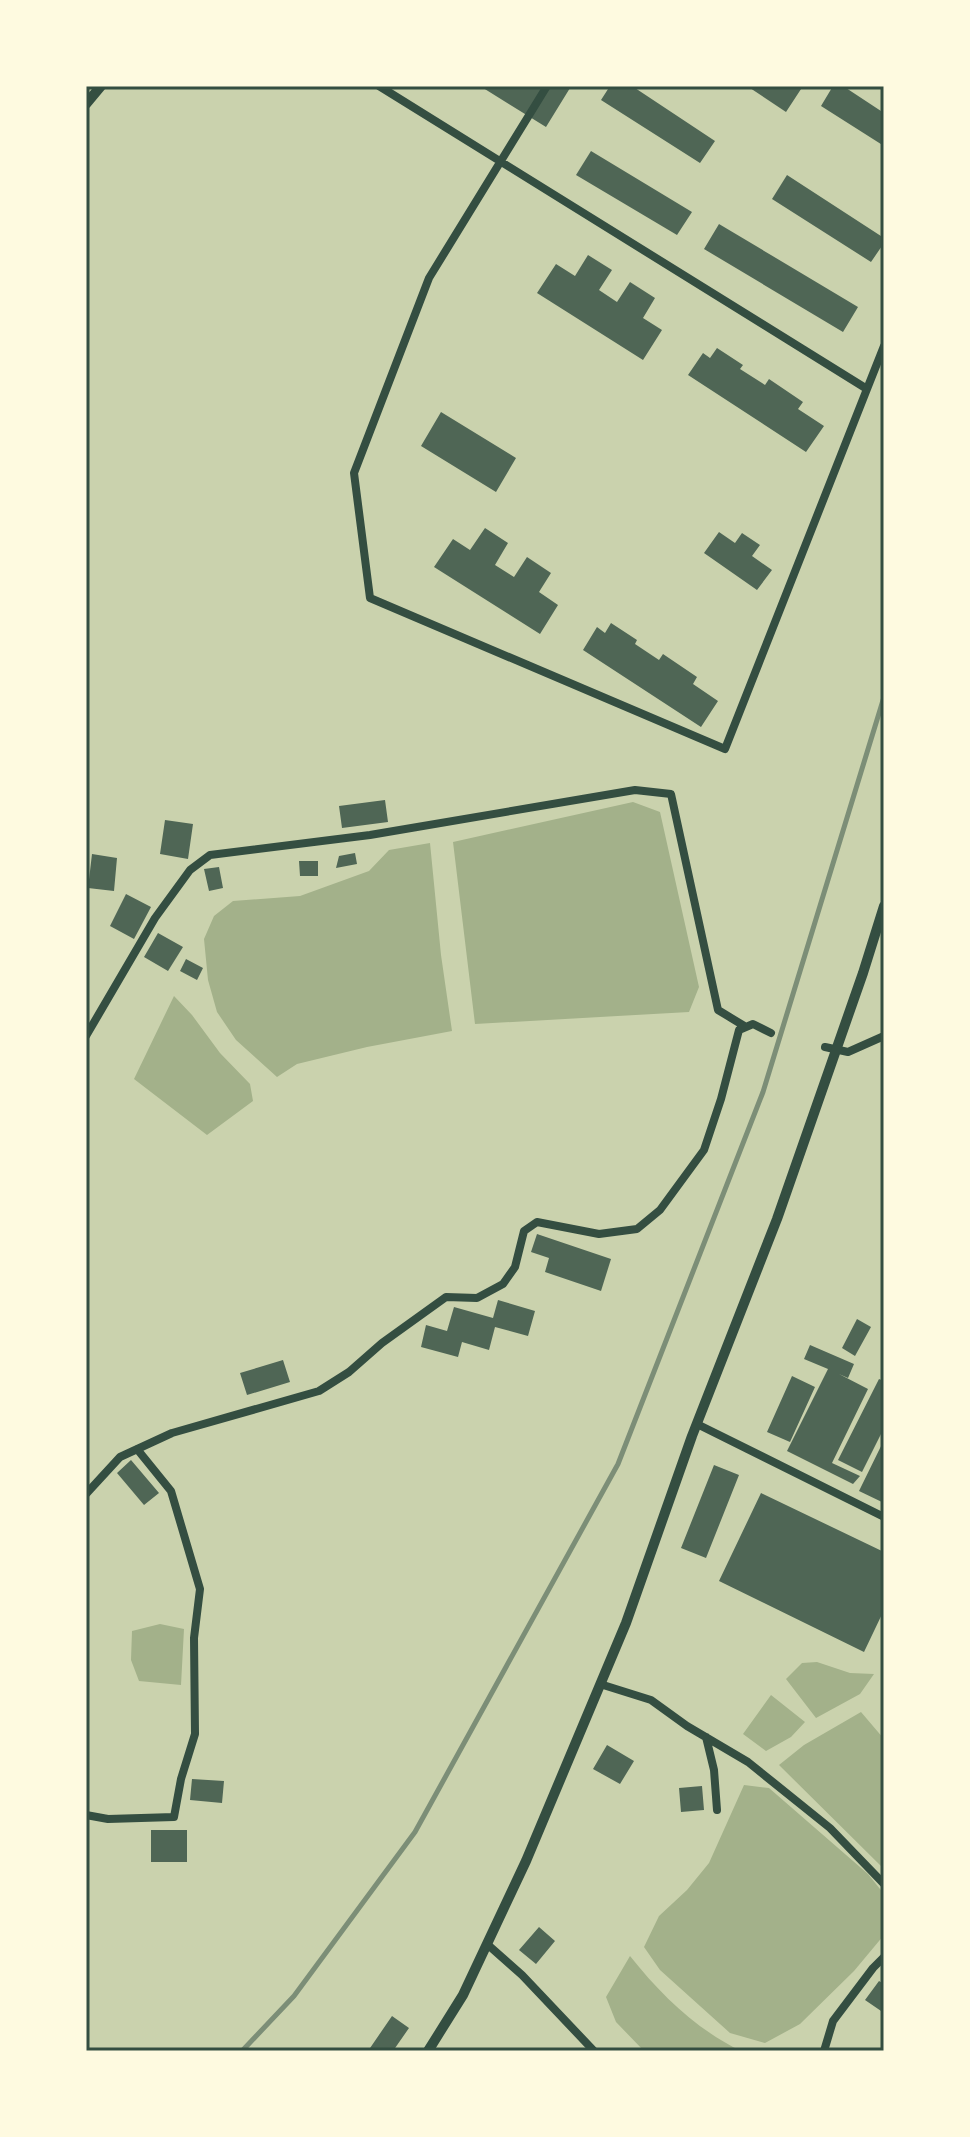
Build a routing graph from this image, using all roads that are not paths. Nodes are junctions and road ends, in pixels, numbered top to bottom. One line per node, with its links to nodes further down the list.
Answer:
1 (101, 86): 4 (street)
2 (379, 86): 5 (street)
3 (547, 86): 5 (street)
4 (86, 104)
5 (500, 161): 7 (street); 7 (street)
6 (884, 346): 7 (street)
7 (867, 389)
8 (884, 906): 13 (street)
9 (746, 1027): 10 (street); 11 (street); 15 (street)
10 (771, 1033)
11 (86, 1036)
12 (884, 1036): 13 (street)
13 (831, 1048): 14 (street)
14 (697, 1424): 17 (street); 18 (street)
15 (137, 1449): 16 (street); 21 (street)
16 (86, 1494)
17 (884, 1517)
18 (600, 1684): 19 (street); 23 (street)
19 (706, 1737): 20 (street); 22 (street)
20 (717, 1810)
21 (86, 1815)
22 (884, 1884)
23 (487, 1944): 25 (street); 26 (street)
24 (884, 1957): 27 (street)
25 (428, 2051)
26 (594, 2051)
27 (824, 2051)

